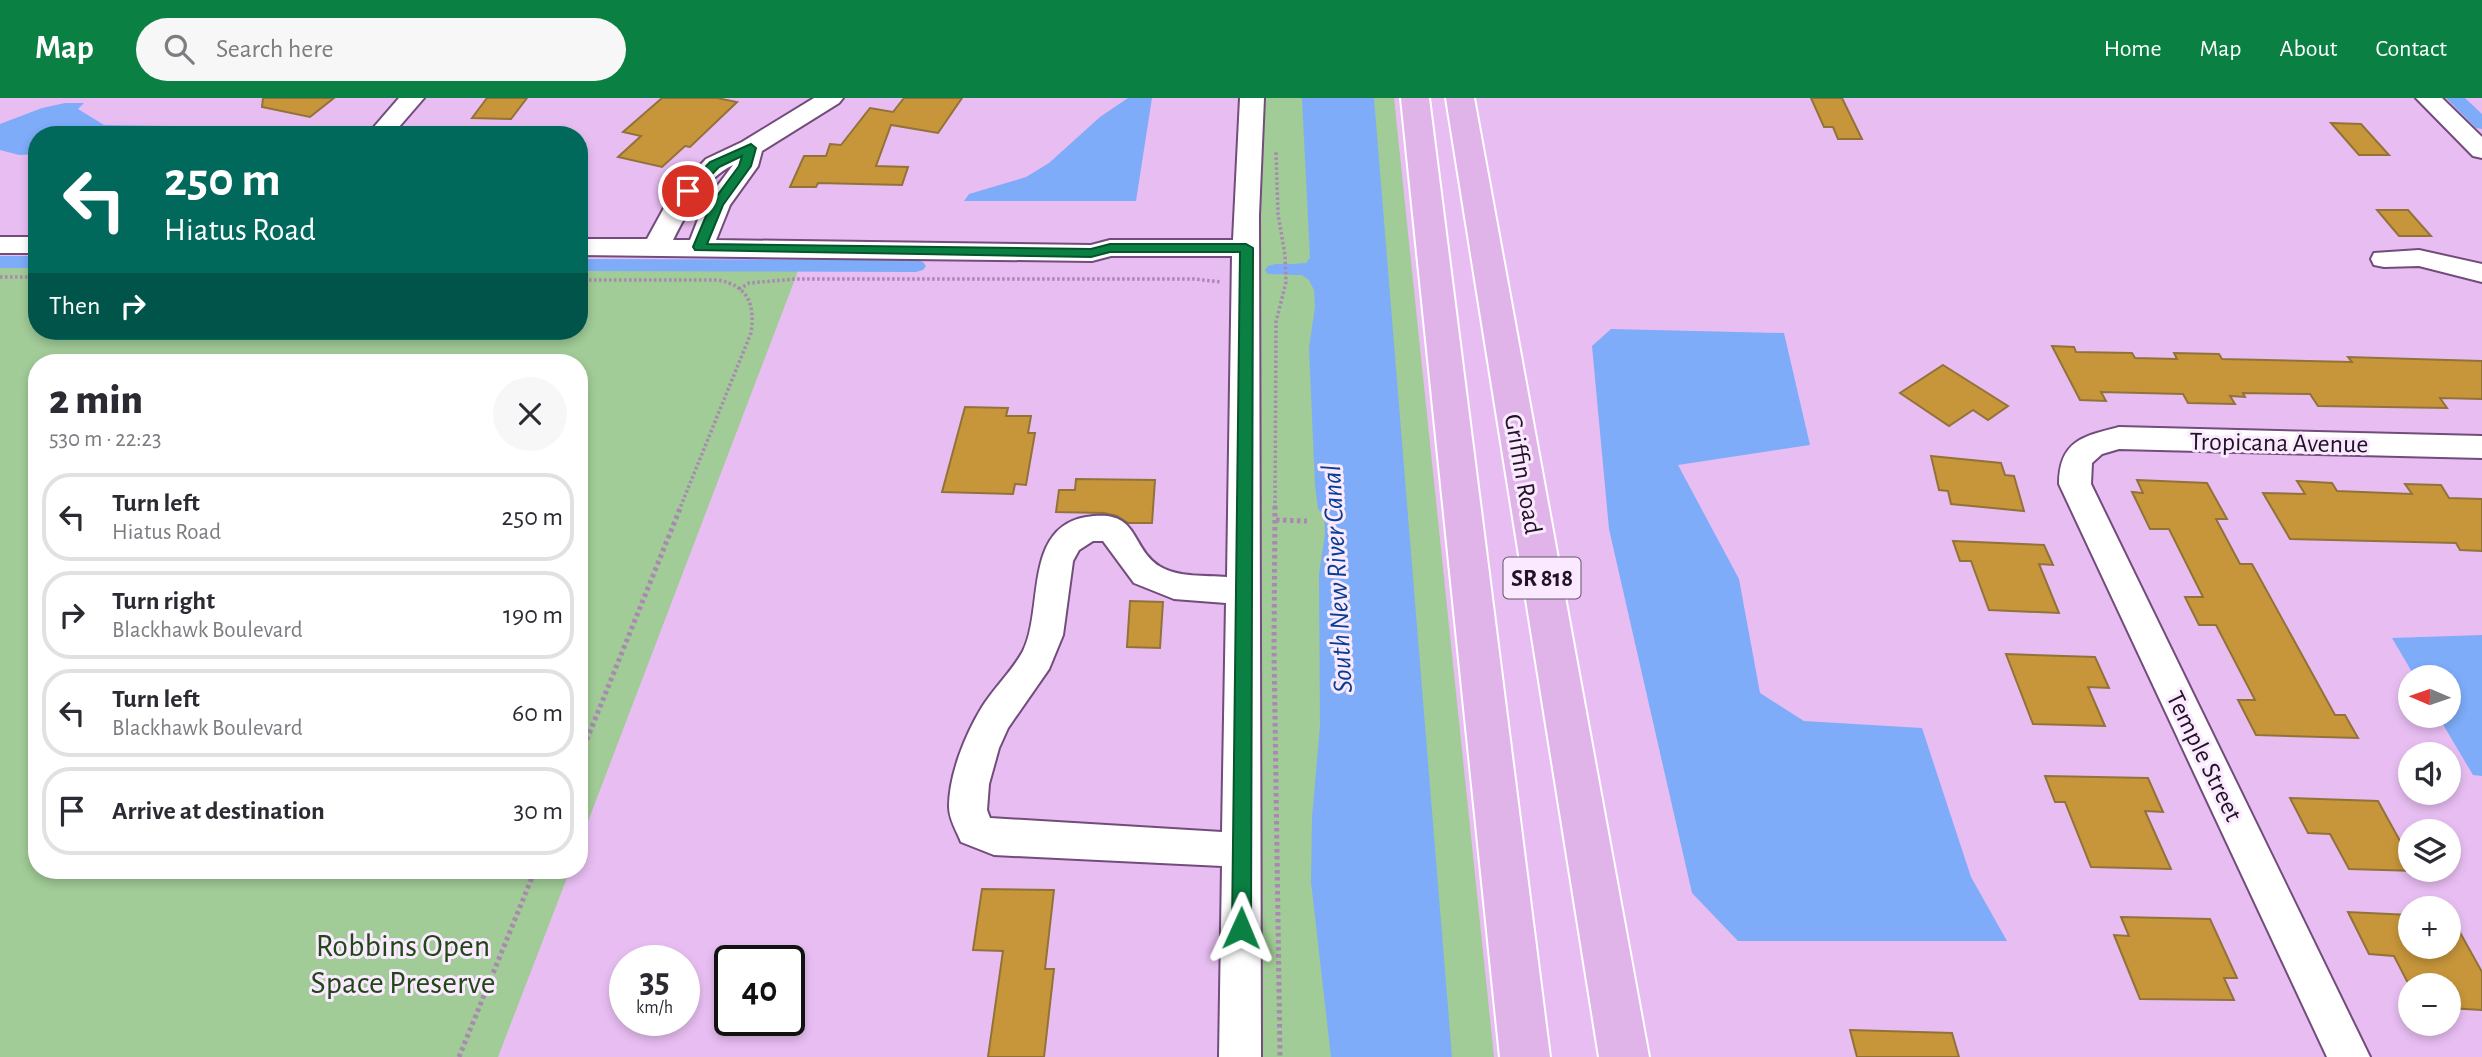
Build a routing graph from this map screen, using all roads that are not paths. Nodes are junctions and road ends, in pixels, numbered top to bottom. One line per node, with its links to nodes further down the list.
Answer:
1 (412, 98): 7 (street)
2 (831, 98): 8 (street)
3 (1251, 98): 18 (street)
4 (1415, 98): 11 (main road, SR 818)
5 (1460, 98): 17 (main road, Griffin Road / SR 818)
6 (2428, 98): 9 (street)
7 (387, 126)
8 (751, 148): 14 (street); 15 (street)
9 (2482, 151)
10 (0, 244): 12 (street)
11 (1432, 244): 17 (main road); 20 (main road, SR 818)
12 (28, 245)
13 (588, 247): 14 (street)
14 (656, 247): 15 (street)
15 (699, 247): 18 (street)
16 (2384, 259): 19 (street)
17 (1488, 262): 21 (main road, Griffin Road / SR 818)
18 (1241, 264): 24 (street)
19 (2482, 272)
20 (1436, 285): 21 (main road); 27 (main road, SR 818)
21 (1497, 313): 28 (main road, Griffin Road / SR 818)
22 (2482, 447): 23 (street, Tropicana Avenue)
23 (2080, 454): 29 (street, Temple Street)
24 (1245, 591): 25 (street); 25 (street)
25 (1242, 850): 26 (street)
26 (1240, 1057)
27 (1525, 1057)
28 (1624, 1057)
29 (2349, 1057)

